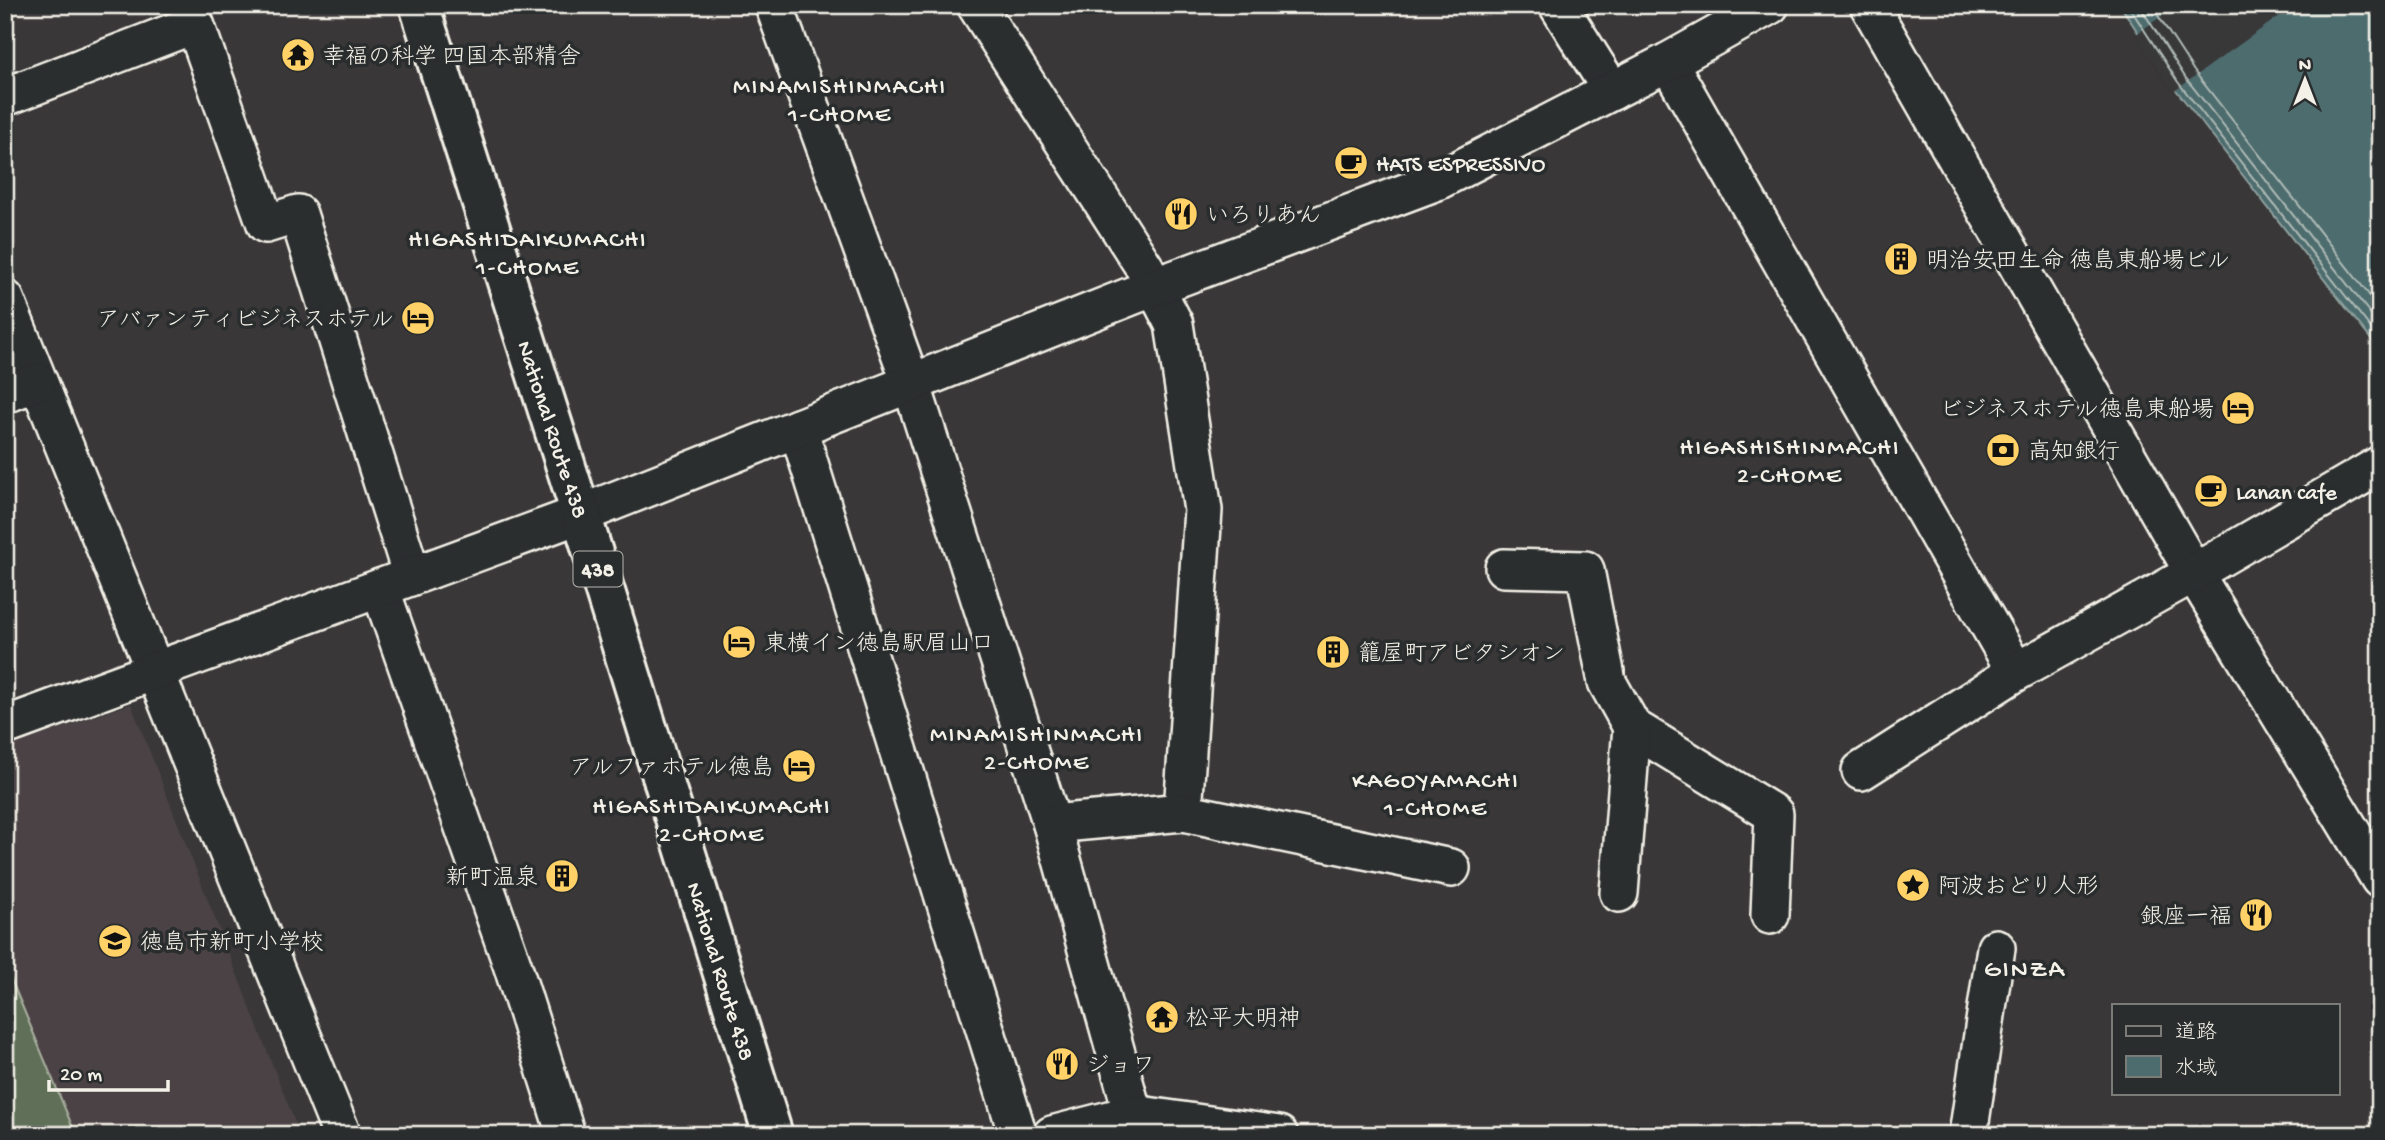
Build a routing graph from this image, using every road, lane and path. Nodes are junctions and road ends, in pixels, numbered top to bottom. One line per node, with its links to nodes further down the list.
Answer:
1 (419, 5): 16 (highway, National Route 438 / 438)
2 (774, 5): 12 (street)
3 (976, 5): 10 (street)
4 (1558, 5): 8 (street)
5 (1770, 5): 7 (street)
6 (1869, 5): 18 (street)
7 (1668, 62): 8 (street); 21 (street)
8 (1612, 91): 10 (street)
9 (5, 97): 19 (street)
10 (1154, 287): 12 (street); 25 (street)
11 (5, 299): 13 (street)
12 (911, 383): 14 (street); 26 (street)
13 (21, 388): 20 (street)
14 (798, 428): 16 (street); 36 (street)
15 (2380, 464): 18 (street)
16 (581, 514): 19 (street); 35 (highway, National Route 438 / 438)
17 (1504, 568): 23 (street)
18 (2194, 573): 21 (street); 28 (street)
19 (396, 582): 20 (street); 34 (street)
20 (154, 671): 22 (street); 33 (street)
21 (2016, 672): 24 (street)
22 (5, 726)
23 (1632, 727): 29 (street); 30 (street)
24 (1861, 771)
25 (1183, 812): 26 (street); 27 (street)
26 (1052, 824): 32 (street)
27 (1451, 868)
28 (2380, 878)
29 (1619, 893)
30 (1770, 915)
31 (1996, 948): 39 (street)
32 (1133, 1125): 37 (street); 38 (street)
33 (342, 1135)
34 (566, 1135)
35 (773, 1135)
36 (1018, 1135)
37 (1052, 1135)
38 (1279, 1135)
39 (1968, 1135)

